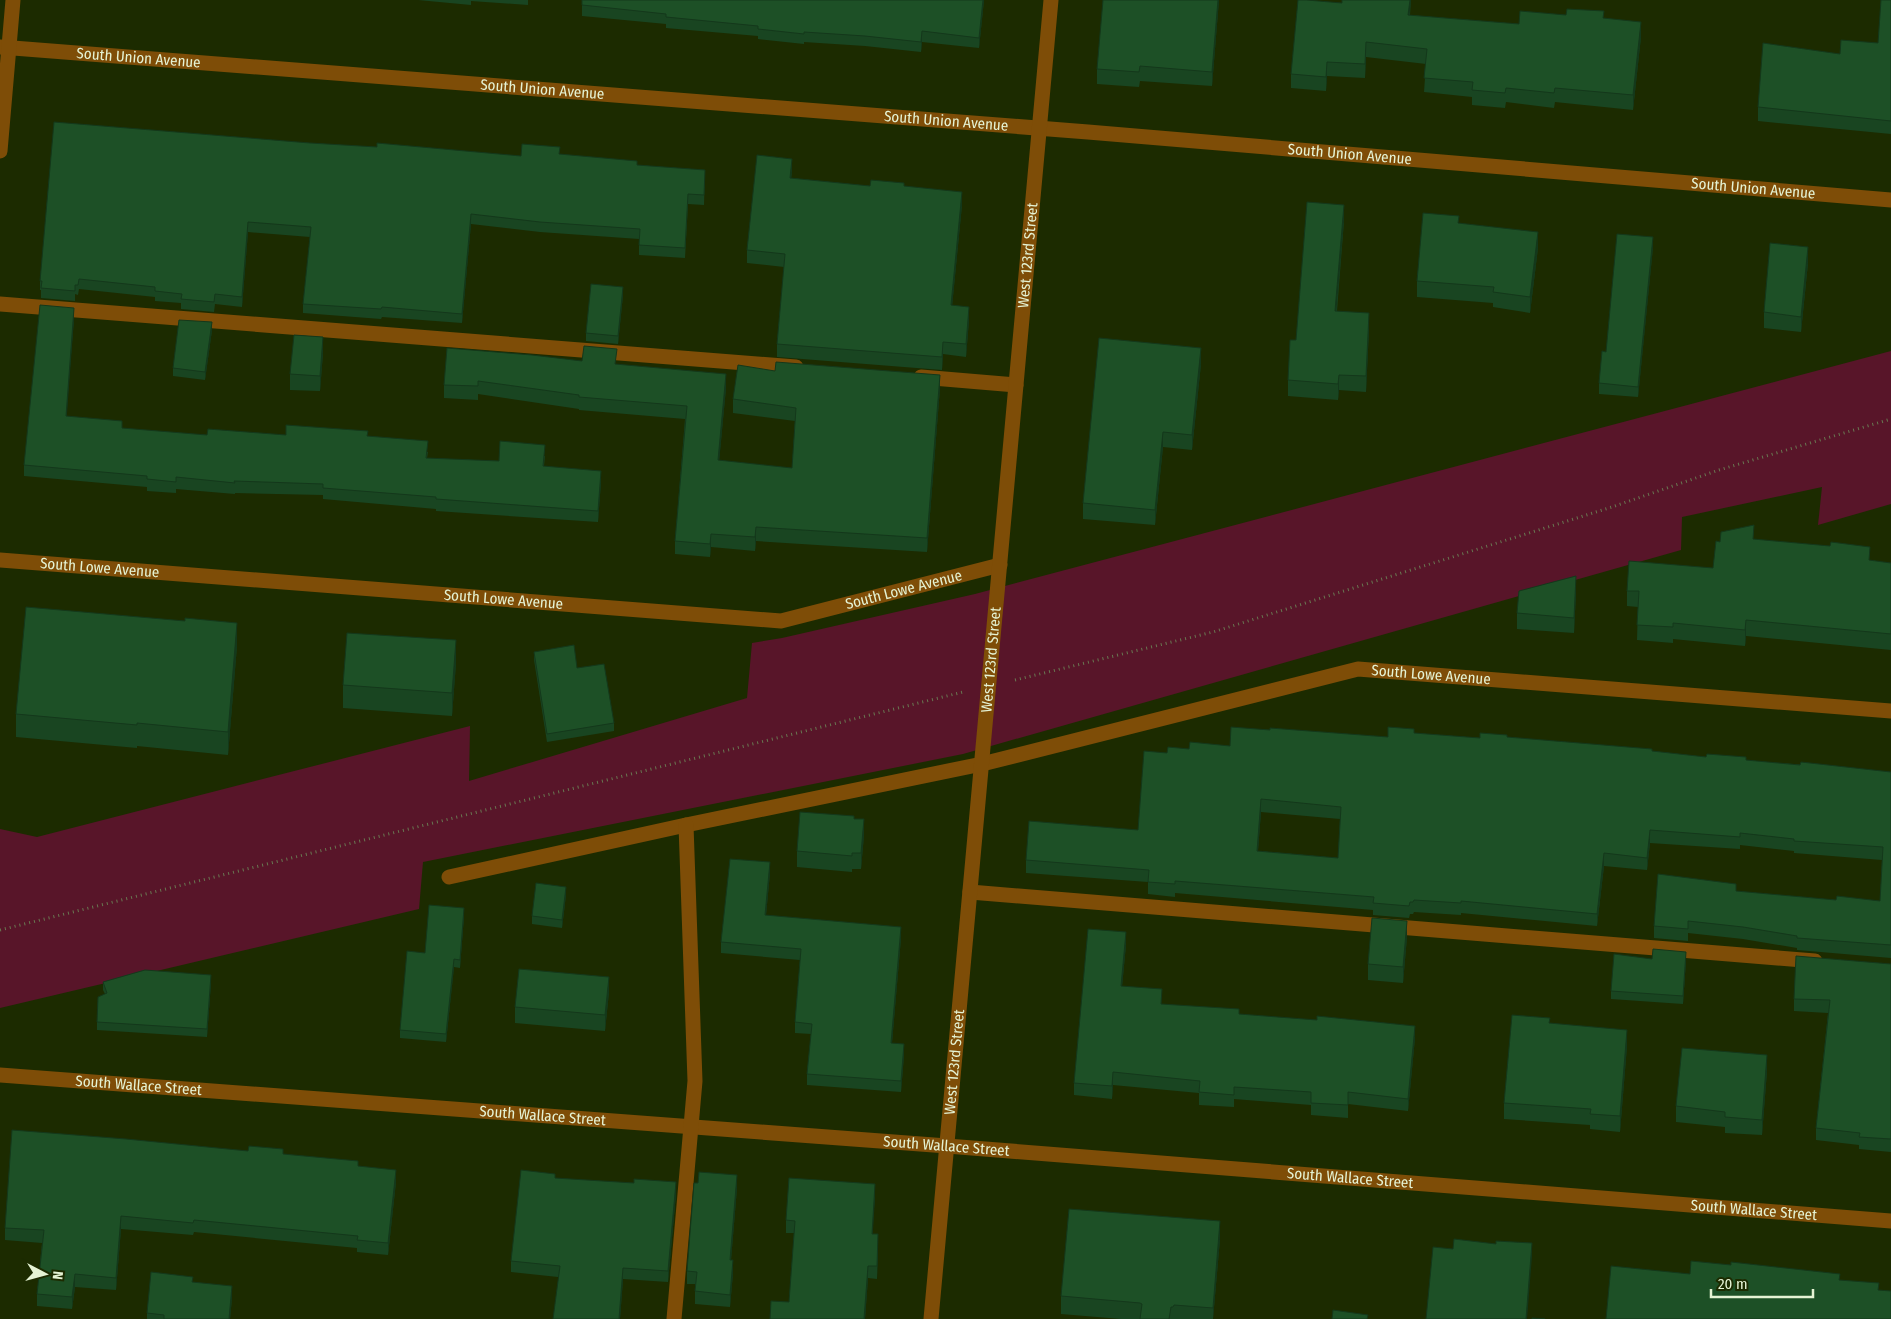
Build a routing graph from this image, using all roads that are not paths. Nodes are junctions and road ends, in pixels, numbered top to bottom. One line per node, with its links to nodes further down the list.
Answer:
1 (13, 0): 3 (street)
2 (1052, 0): 4 (street, West 123rd Street)
3 (5, 48): 4 (street, South Union Avenue); 5 (street)
4 (1040, 128): 6 (street, South Union Avenue); 10 (street, West 123rd Street)
5 (0, 151)
6 (1891, 200)
7 (0, 304): 8 (street)
8 (810, 368)
9 (909, 376): 10 (street)
10 (1016, 385): 12 (street, West 123rd Street)
11 (0, 560): 12 (street, South Lowe Avenue)
12 (1000, 565): 14 (street, West 123rd Street)
13 (1891, 711): 14 (street, South Lowe Avenue)
14 (982, 764): 15 (street, South Lowe Avenue); 17 (street, West 123rd Street)
15 (686, 825): 16 (street, South Lowe Avenue); 20 (street)
16 (449, 877)
17 (970, 892): 18 (street); 21 (street, West 123rd Street)
18 (1832, 962)
19 (0, 1075): 20 (street, South Wallace Street)
20 (691, 1126): 21 (street, South Wallace Street); 23 (street)
21 (947, 1146): 22 (street, South Wallace Street); 24 (street, West 123rd Street)
22 (1891, 1221)
23 (674, 1319)
24 (932, 1319)

